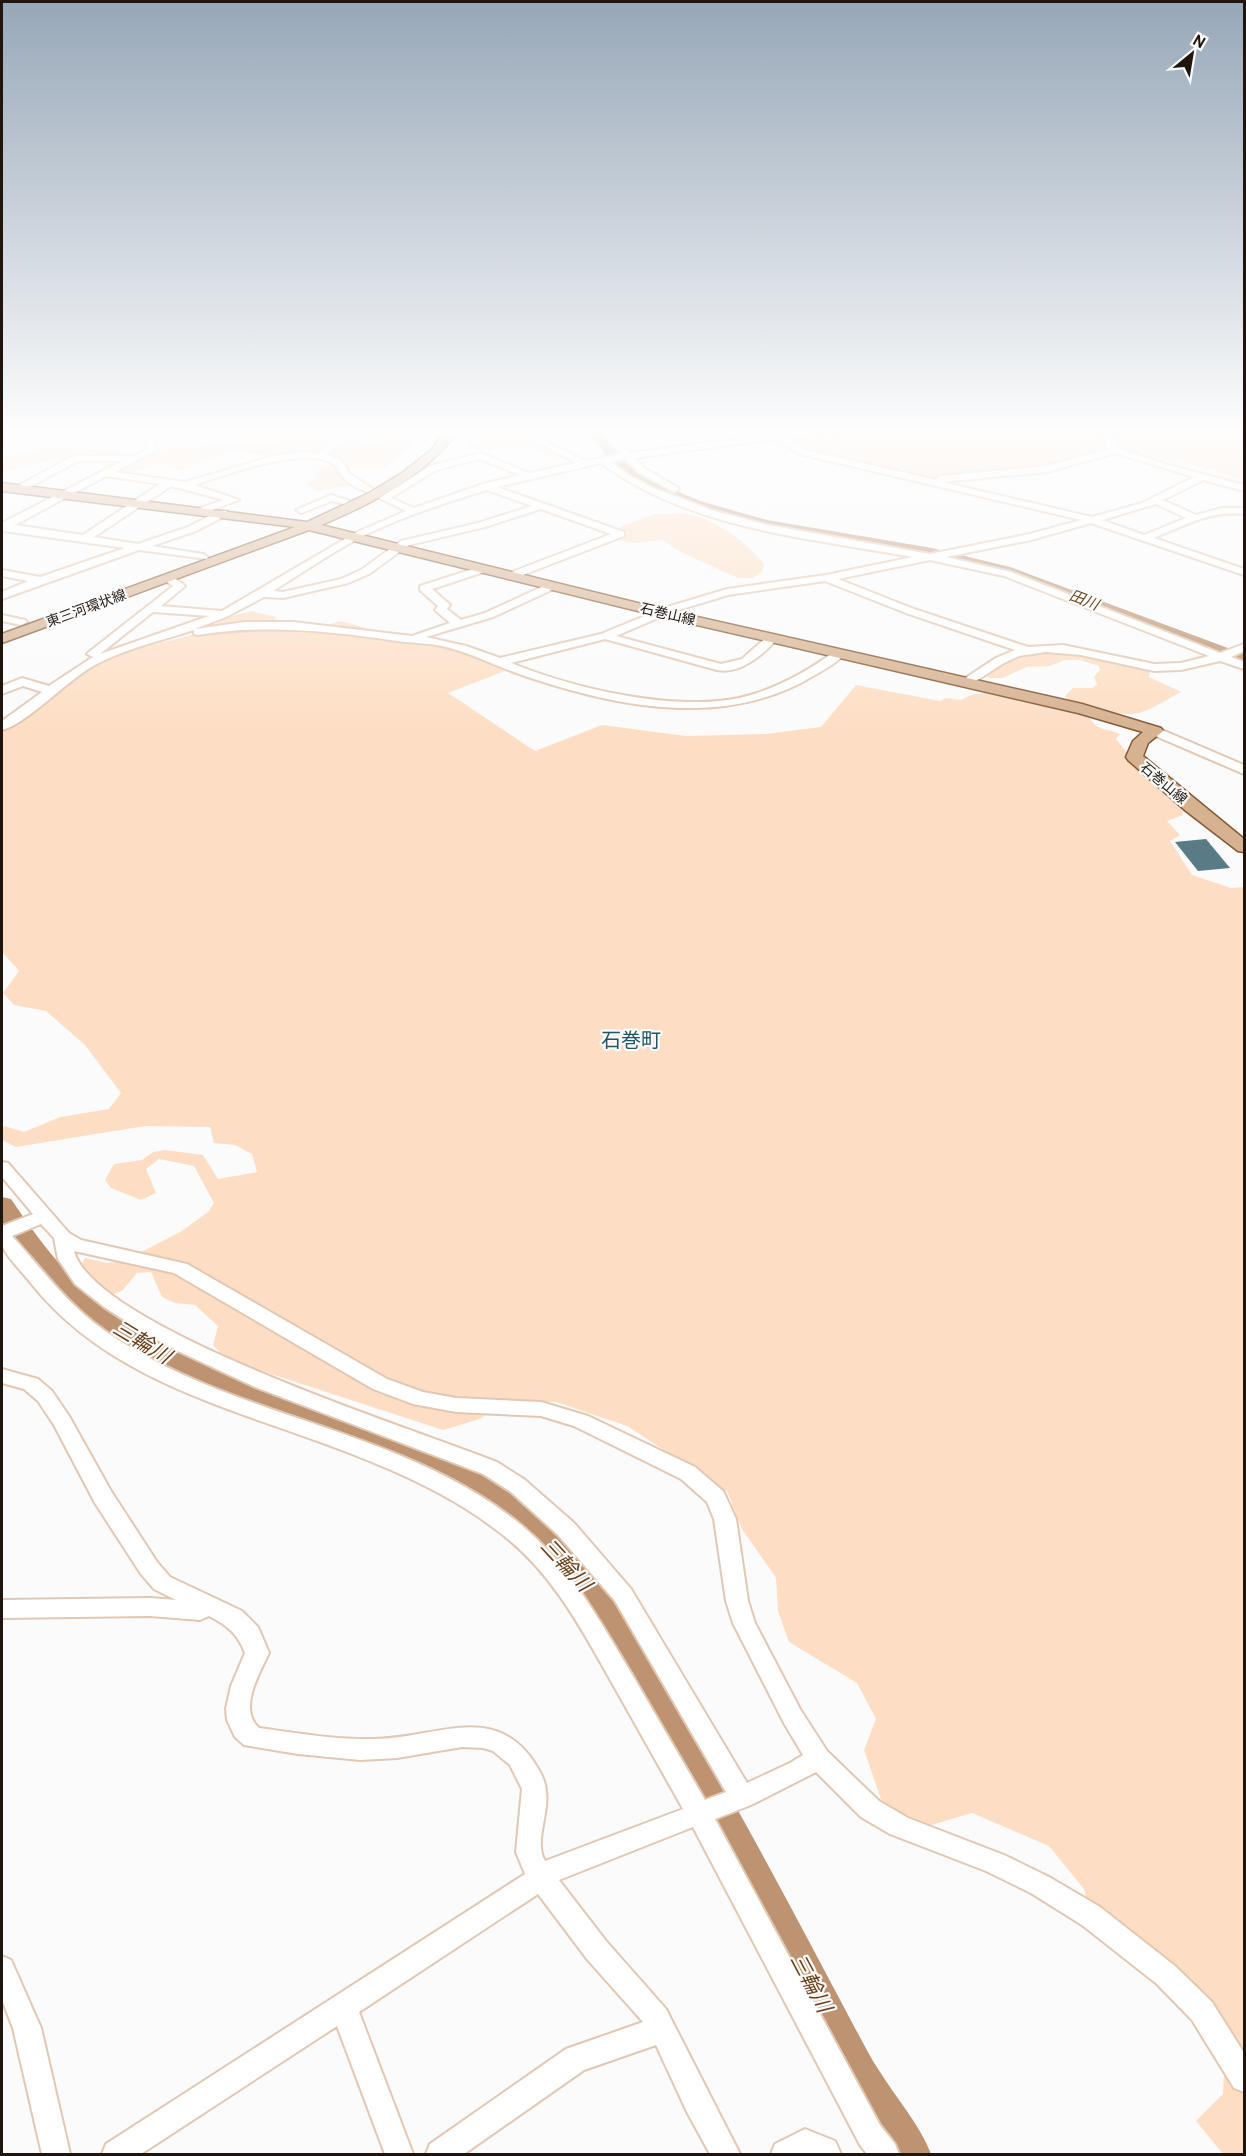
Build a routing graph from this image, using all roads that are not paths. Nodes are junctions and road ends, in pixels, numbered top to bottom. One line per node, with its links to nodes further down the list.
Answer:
1 (22, 530): 16 (street)
2 (97, 530): 16 (street)
3 (193, 530): 18 (street)
4 (274, 530): 21 (main road, 東三河環状線)
5 (278, 530): 27 (main road, 東三河環状線)
6 (331, 530): 15 (main road, 石巻山線)
7 (370, 530): 15 (street)
8 (458, 530): 19 (street)
9 (608, 530): 26 (street)
10 (785, 530): 22 (street)
11 (820, 530): 20 (street)
12 (1053, 530): 20 (street)
13 (1120, 530): 17 (street)
14 (1166, 530): 17 (street)
15 (352, 537): 19 (main road, 石巻山線); 31 (street)
16 (84, 538): 18 (street)
17 (1145, 538): 24 (street)
18 (140, 547): 21 (street); 29 (street)
19 (395, 548): 23 (main road, 石巻山線); 31 (street)
20 (953, 554): 22 (street)
21 (203, 557): 37 (main road, 東三河環状線)
22 (933, 557): 28 (street); 47 (street)
23 (483, 569): 26 (main road, 石巻山線); 38 (street)
24 (1245, 572)
25 (2, 573): 29 (street)
26 (511, 576): 30 (main road, 石巻山線)
27 (168, 578): 33 (street); 43 (main road, 東三河環状線)
28 (826, 578): 34 (street); 45 (street)
29 (41, 580): 32 (street)
30 (552, 586): 34 (main road, 石巻山線); 38 (street)
31 (261, 592): 35 (street)
32 (2, 596)
33 (152, 609): 35 (street); 49 (street)
34 (662, 613): 41 (street); 42 (main road, 石巻山線)
35 (224, 614): 40 (street)
36 (2, 618): 37 (street)
37 (21, 622): 39 (main road, 東三河環状線)
38 (459, 624): 44 (street)
39 (2, 629)
40 (165, 636): 44 (street); 49 (street)
41 (606, 636): 42 (street); 48 (street)
42 (772, 638): 46 (main road, 石巻山線)
43 (2, 639)
44 (408, 639): 48 (street)
45 (1025, 650): 47 (street); 51 (street)
46 (840, 653): 48 (street); 51 (main road, 石巻山線)
47 (1230, 653): 50 (street)
48 (500, 662)
49 (91, 663): 53 (street)
50 (1245, 666)
51 (968, 682): 55 (main road, 石巻山線)
52 (2, 690): 53 (street)
53 (52, 691): 54 (street)
54 (2, 726)
55 (1155, 731): 56 (street); 57 (main road, 石巻山線)
56 (1245, 770)
57 (1245, 847)
58 (2, 1167): 59 (street)
59 (37, 1218): 60 (street); 61 (street)
60 (3, 1233): 67 (street)
61 (63, 1237): 65 (street); 66 (street)
62 (2, 1376): 63 (street)
63 (208, 1604): 64 (street); 68 (street)
64 (2, 1609)
65 (818, 1758): 66 (street); 72 (street)
66 (738, 1799): 67 (street)
67 (702, 1812): 68 (street); 80 (street)
68 (542, 1878): 70 (street); 71 (street)
69 (2, 1969): 73 (street)
70 (343, 2006): 74 (street); 75 (street)
71 (663, 2029): 76 (street); 77 (street)
72 (1245, 2078)
73 (56, 2154)
74 (116, 2154)
75 (399, 2154)
76 (440, 2154)
77 (726, 2154)
78 (785, 2154): 79 (street)
79 (827, 2154)
80 (885, 2154)

